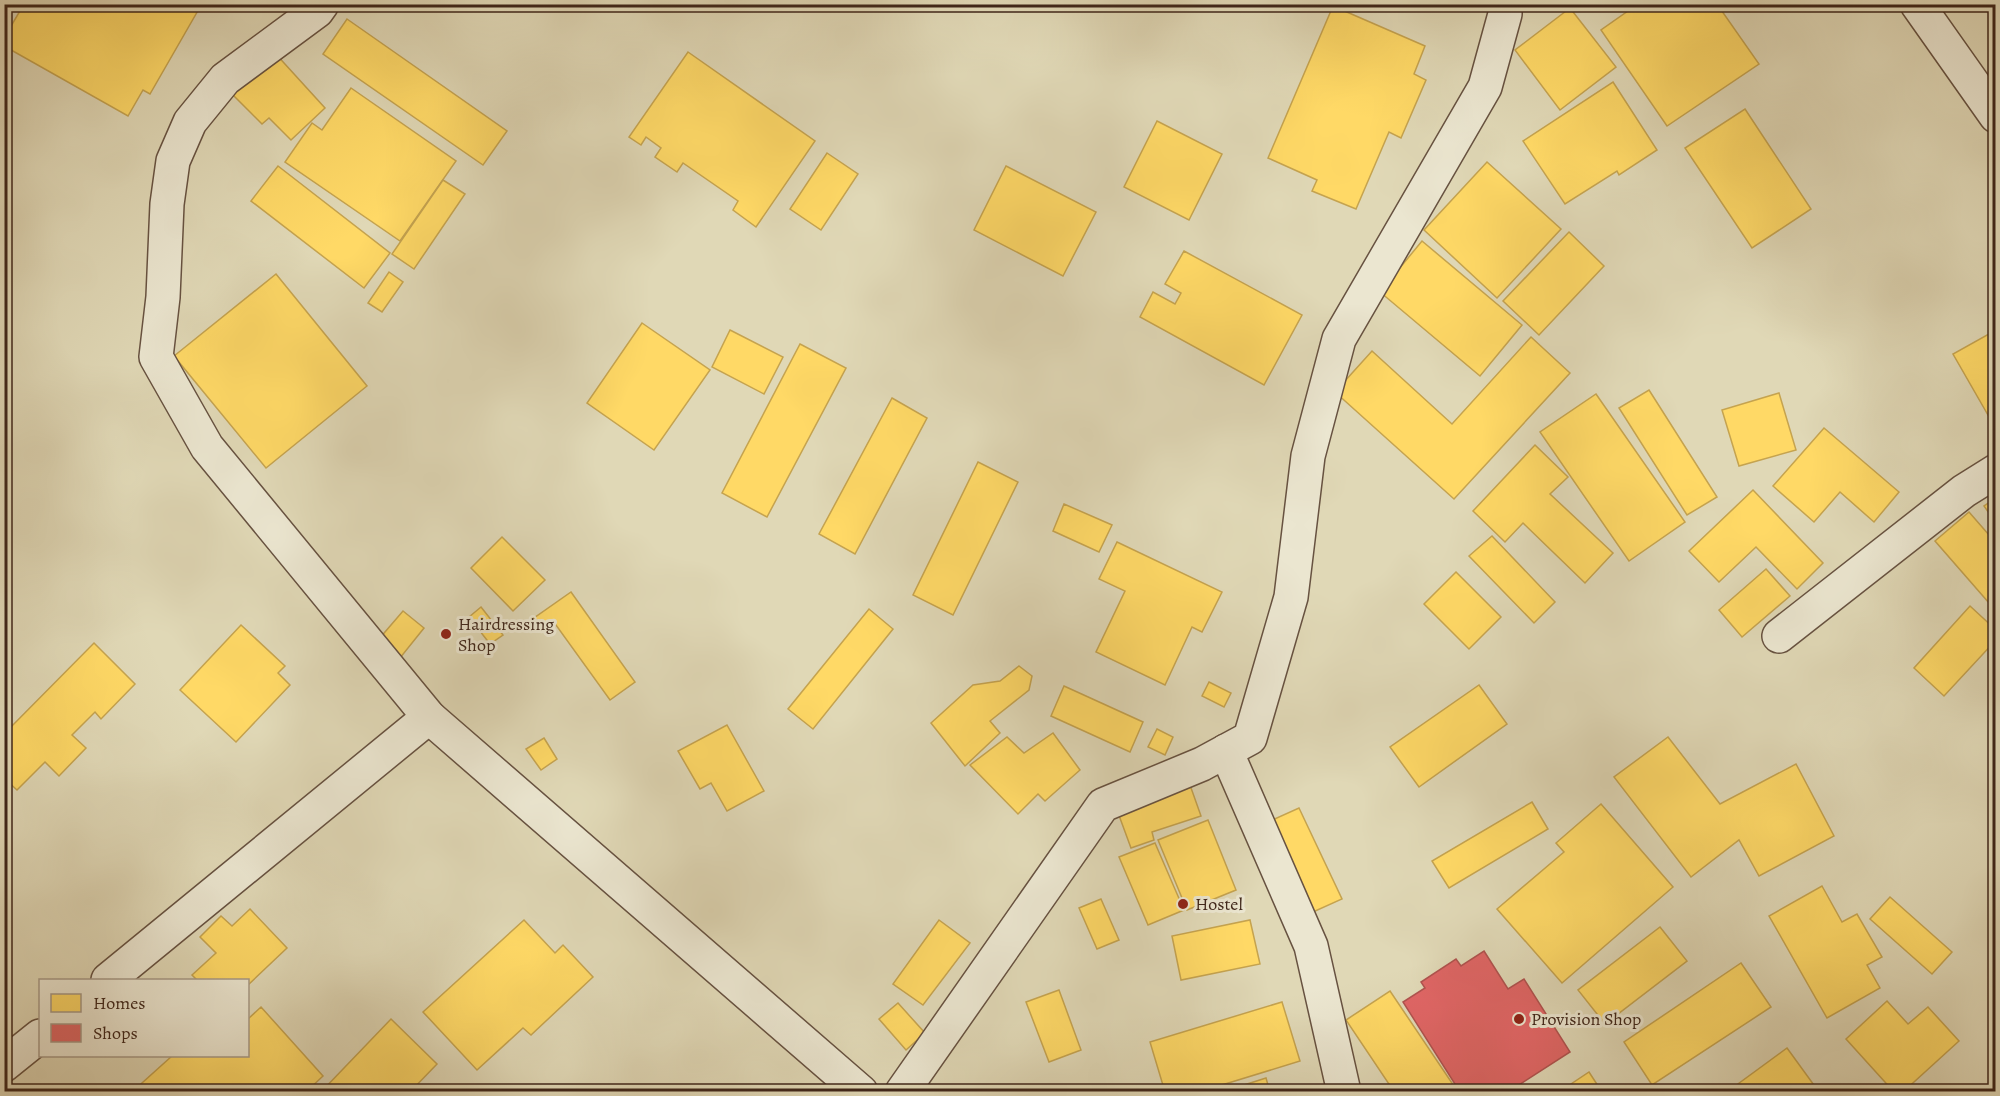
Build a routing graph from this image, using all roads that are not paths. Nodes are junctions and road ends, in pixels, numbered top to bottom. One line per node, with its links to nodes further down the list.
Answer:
1 (322, 4): 7 (street)
2 (1505, 4): 8 (street)
3 (1917, 4): 4 (street)
4 (1995, 116)
5 (1995, 471): 6 (street)
6 (1779, 636)
7 (429, 717): 9 (street); 12 (street)
8 (1226, 751): 13 (street); 14 (street)
9 (110, 979)
10 (39, 1037): 11 (street)
11 (4, 1065)
12 (861, 1092)
13 (902, 1092)
14 (1344, 1092)

